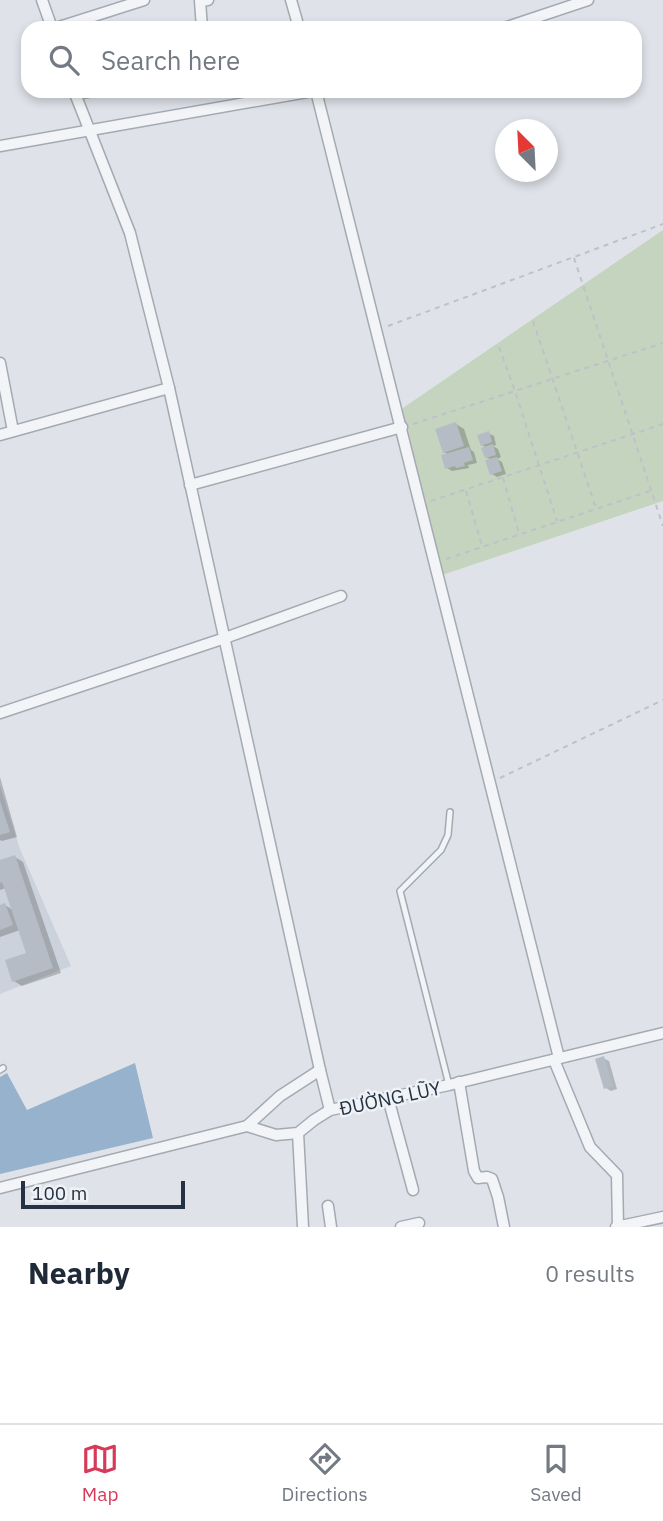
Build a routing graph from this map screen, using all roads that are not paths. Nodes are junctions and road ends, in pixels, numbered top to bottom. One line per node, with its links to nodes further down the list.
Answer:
1 (42, 0): 6 (street)
2 (144, 0): 7 (street)
3 (208, 0): 8 (street)
4 (291, 0): 9 (street)
5 (588, 0): 10 (street)
6 (51, 21)
7 (78, 21)
8 (201, 21)
9 (297, 21)
10 (525, 21)
11 (77, 98): 14 (street)
12 (275, 98): 14 (street)
13 (316, 98): 18 (street)
14 (91, 131): 15 (street); 17 (street)
15 (0, 146)
16 (0, 363): 19 (street)
17 (169, 388): 19 (street); 21 (street)
18 (402, 428): 21 (street); 27 (street)
19 (13, 431): 20 (street)
20 (0, 435)
21 (190, 485): 23 (street)
22 (341, 596): 23 (street)
23 (225, 638): 24 (street); 28 (street)
24 (0, 713)
25 (450, 812): 29 (lane)
26 (662, 1036): 27 (street, ĐƯỜNG LŨY)
27 (556, 1059): 29 (street, ĐƯỜNG LŨY); 43 (street)
28 (320, 1070): 31 (street); 32 (street)
29 (454, 1083): 30 (street, ĐƯỜNG LŨY); 42 (street)
30 (388, 1098): 31 (street, ĐƯỜNG LŨY); 35 (street)
31 (330, 1110): 33 (street, ĐƯỜNG LŨY)
32 (247, 1126): 33 (street); 34 (street)
33 (298, 1133): 39 (street)
34 (0, 1188)
35 (413, 1190)
36 (328, 1206): 40 (street)
37 (663, 1217): 43 (street)
38 (419, 1223): 41 (street)
39 (303, 1227)
40 (331, 1227)
41 (401, 1227)
42 (504, 1227)
43 (617, 1227)

